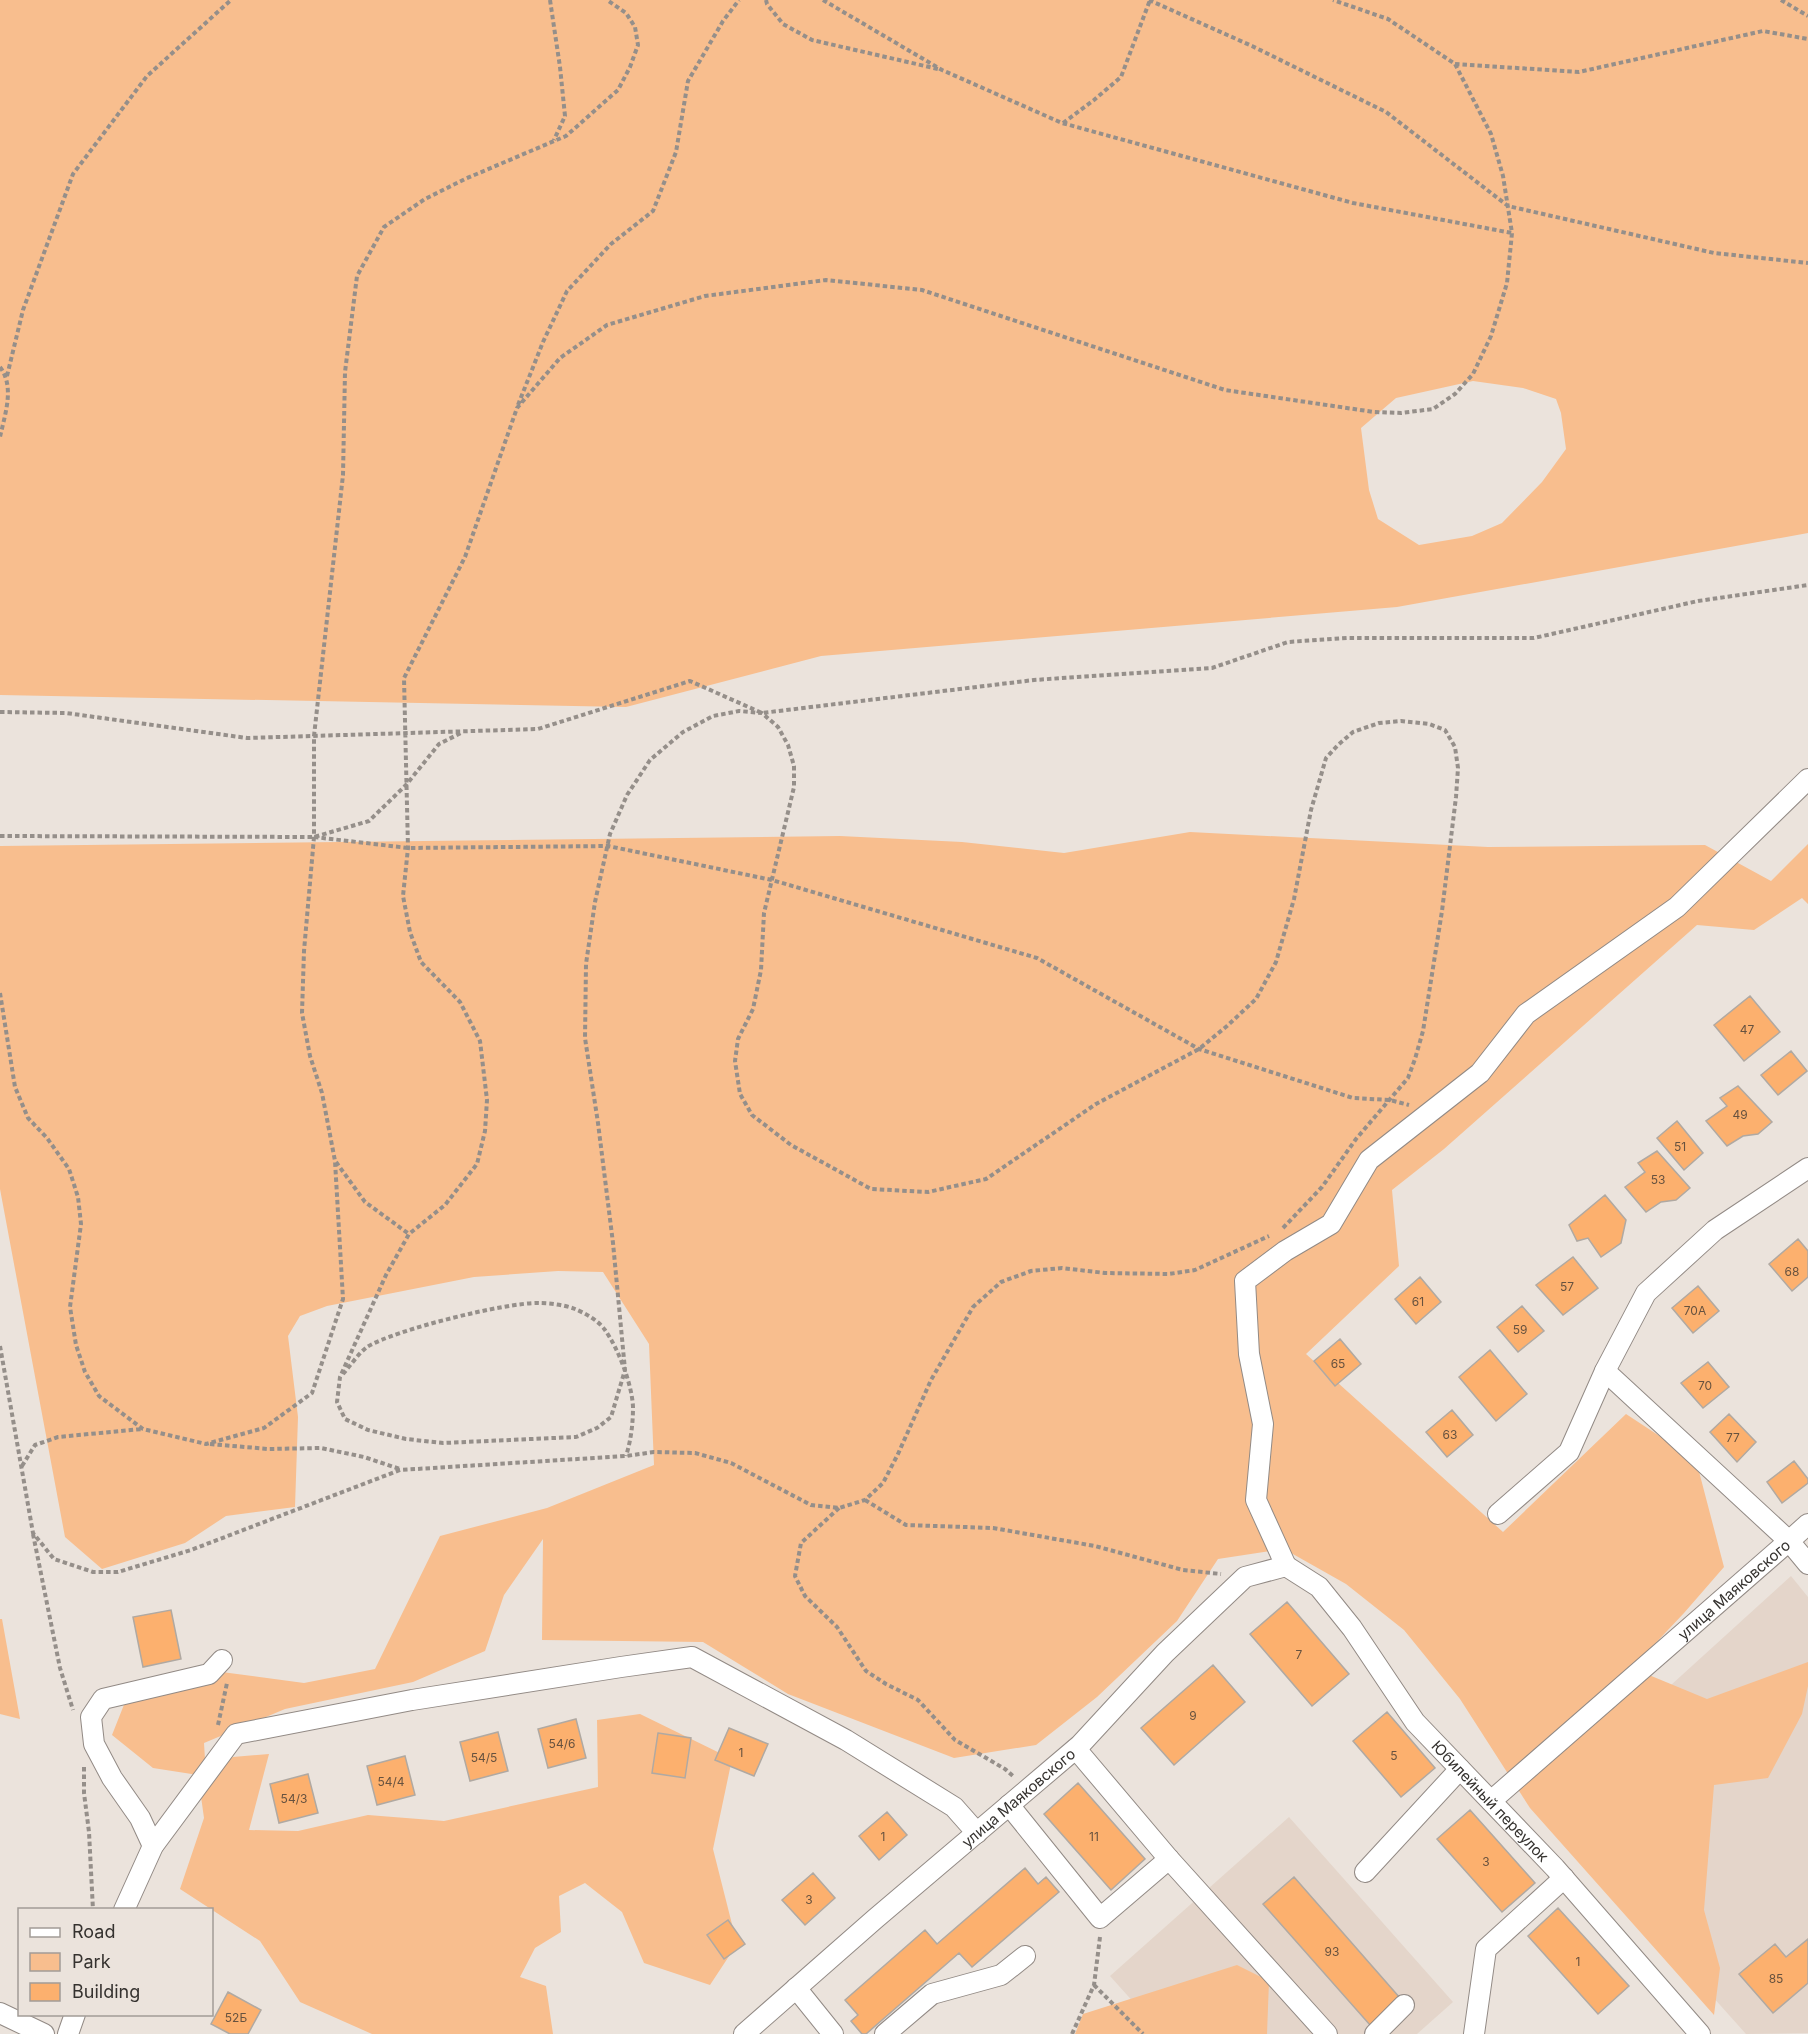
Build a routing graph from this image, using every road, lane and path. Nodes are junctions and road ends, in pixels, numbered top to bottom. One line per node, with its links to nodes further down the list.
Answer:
1 (231, 0): 20 (path)
2 (550, 0): 15 (path)
3 (607, 0): 15 (path)
4 (739, 0): 21 (path)
5 (766, 0): 13 (path)
6 (823, 0): 13 (path)
7 (1150, 0): 14 (path); 16 (path)
8 (1334, 0): 12 (path)
9 (1781, 0): 10 (path)
10 (1808, 16)
11 (1808, 39): 12 (path)
12 (1455, 64): 16 (path)
13 (942, 70): 14 (path)
14 (1062, 123): 17 (path)
15 (554, 141): 28 (path)
16 (1508, 206): 17 (path); 18 (path)
17 (1512, 233): 21 (path)
18 (1808, 263)
19 (0, 366): 20 (path)
20 (7, 376): 22 (path)
21 (517, 408): 27 (path)
22 (0, 437)
23 (1808, 585): 25 (path)
24 (0, 712): 28 (path)
25 (762, 713): 26 (path); 33 (path); 35 (path)
26 (464, 731): 27 (path); 30 (path)
27 (405, 733): 28 (path); 30 (path)
28 (314, 736): 32 (path)
29 (1808, 779): 60 (street)
30 (406, 786): 32 (path); 34 (path)
31 (0, 836): 32 (path)
32 (314, 837): 34 (path); 40 (path)
33 (608, 846): 34 (path); 35 (path); 46 (path)
34 (408, 848): 43 (path)
35 (772, 880): 37 (path); 37 (path)
36 (0, 993): 49 (path)
37 (1199, 1049): 38 (path); 38 (path)
38 (1390, 1100): 39 (path); 42 (path)
39 (1412, 1106)
40 (335, 1161): 43 (path); 50 (path)
41 (1808, 1168): 47 (street)
42 (1281, 1231)
43 (409, 1234): 48 (path)
44 (1270, 1236): 54 (path)
45 (0, 1346): 52 (path)
46 (625, 1370): 48 (path); 48 (path); 51 (path)
47 (1605, 1371): 56 (street); 58 (street, улица Маяковского)
48 (340, 1377)
49 (143, 1429): 50 (path); 52 (path)
50 (206, 1444): 53 (path)
51 (626, 1456): 53 (path); 55 (path)
52 (21, 1467): 53 (path)
53 (400, 1470)
54 (865, 1500): 55 (path); 61 (path)
55 (839, 1508): 67 (path)
56 (1498, 1514)
57 (1808, 1524): 58 (street)
58 (1789, 1541): 59 (street); 68 (street, улица Маяковского)
59 (1808, 1564)
60 (1286, 1566): 61 (street, улица Маяковского); 66 (street, Юбилейный переулок)
61 (1245, 1577): 65 (street, улица Маяковского)
62 (222, 1660): 71 (street)
63 (228, 1681): 64 (path)
64 (218, 1725)
65 (1076, 1749): 67 (street, улица Маяковского); 72 (street)
66 (1460, 1769): 68 (street, Юбилейный переулок); 73 (street)
67 (1026, 1791): 69 (street, улица Маяковского)
68 (1491, 1801): 74 (street, Юбилейный переулок)
69 (1009, 1805): 70 (street, улица Маяковского); 76 (street)
70 (977, 1833): 71 (street); 79 (street, улица Маяковского)
71 (153, 1846): 75 (street)
72 (1169, 1858): 76 (street); 90 (street)
73 (1365, 1872)
74 (1564, 1878): 92 (street); 93 (street, Юбилейный переулок)
75 (125, 1908)
76 (1100, 1918): 78 (path)
77 (1025, 1956): 87 (street)
78 (1094, 1984): 88 (path); 89 (path)
79 (796, 1989): 85 (street, улица Маяковского); 86 (street)
80 (1404, 2005): 91 (street)
81 (74, 2016): 84 (street)
82 (10, 2023): 83 (street)
83 (44, 2034)
84 (68, 2034)
85 (744, 2034)
86 (833, 2034)
87 (885, 2034)
88 (1072, 2034)
89 (1143, 2034)
90 (1327, 2034)
91 (1375, 2034)
92 (1474, 2034)
93 (1700, 2034)

